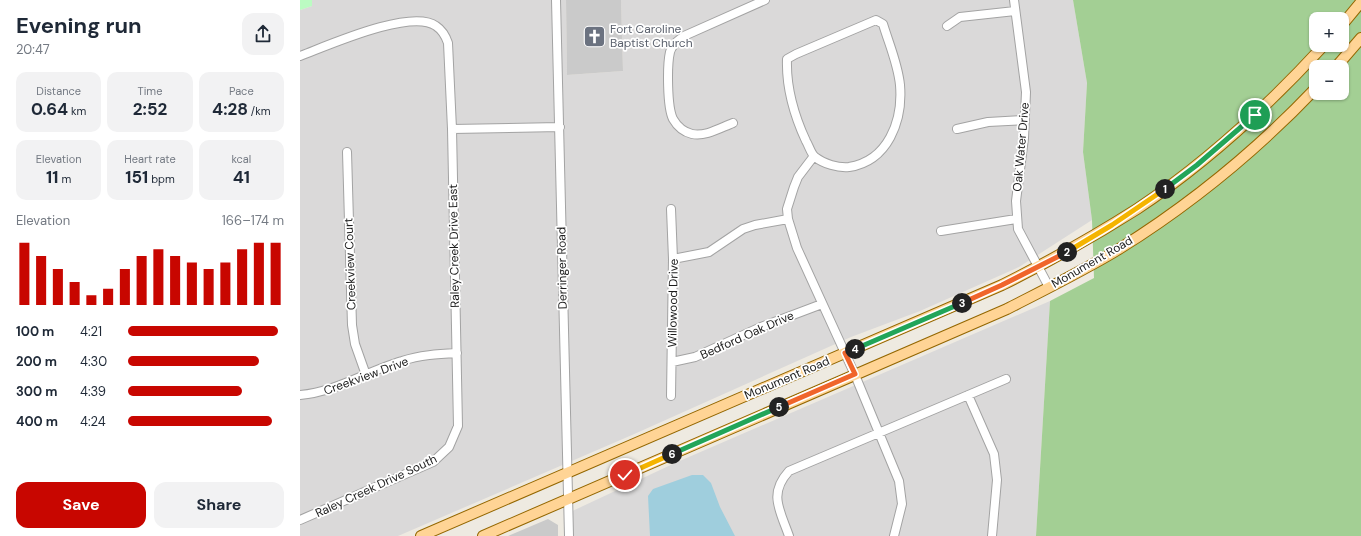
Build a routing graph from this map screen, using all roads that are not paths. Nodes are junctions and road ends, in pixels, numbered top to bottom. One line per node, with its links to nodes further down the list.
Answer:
1 (556, 0): 15 (street, Derringer Road)
2 (765, 0): 14 (street)
3 (1014, 0): 5 (street, Oak Water Drive)
4 (1361, 2): 6 (main road)
5 (1015, 11): 7 (street); 13 (street, Oak Water Drive)
6 (1349, 17)
7 (947, 26)
8 (1361, 38): 11 (main road)
9 (1317, 52): 25 (main road, Monument Road)
10 (300, 56): 16 (street, Raley Creek Drive East)
11 (1342, 60)
12 (1309, 95): 26 (main road, Monument Road)
13 (1025, 120): 17 (street); 22 (street, Oak Water Drive)
14 (733, 124)
15 (560, 127): 16 (street); 39 (street, Derringer Road)
16 (452, 129): 28 (street, Raley Creek Drive East)
17 (957, 129)
18 (347, 152): 31 (street, Creekview Court)
19 (814, 156): 19 (street); 21 (street)
20 (671, 209): 24 (street, Willowood Drive)
21 (788, 219): 24 (street); 27 (street)
22 (1016, 219): 23 (street); 25 (street, Oak Water Drive)
23 (941, 231)
24 (673, 259): 30 (street, Willowood Drive)
25 (1037, 267): 26 (street, Oak Water Drive); 29 (main road, Monument Road)
26 (1049, 288): 32 (main road, Monument Road)
27 (822, 304): 29 (street); 30 (street, Bedford Oak Drive)
28 (457, 353): 31 (street, Creekview Drive); 38 (street, Raley Creek Drive East)
29 (845, 353): 32 (street); 39 (main road, Monument Road)
30 (672, 362): 36 (street, Willowood Drive)
31 (366, 374): 34 (street, Creekview Drive)
32 (855, 374): 37 (street); 40 (main road, Monument Road)
33 (1006, 379): 35 (street)
34 (300, 395)
35 (968, 395): 37 (street); 47 (street)
36 (671, 396)
37 (878, 433): 45 (street); 46 (street)
38 (450, 447): 41 (street, Raley Creek Drive South)
39 (567, 473): 40 (street, Derringer Road); 42 (main road, Monument Road)
40 (568, 500): 43 (main road, Monument Road); 44 (street, Derringer Road)
41 (300, 520)
42 (421, 536)
43 (483, 536)
44 (568, 536)
45 (789, 536)
46 (894, 536)
47 (992, 536)

